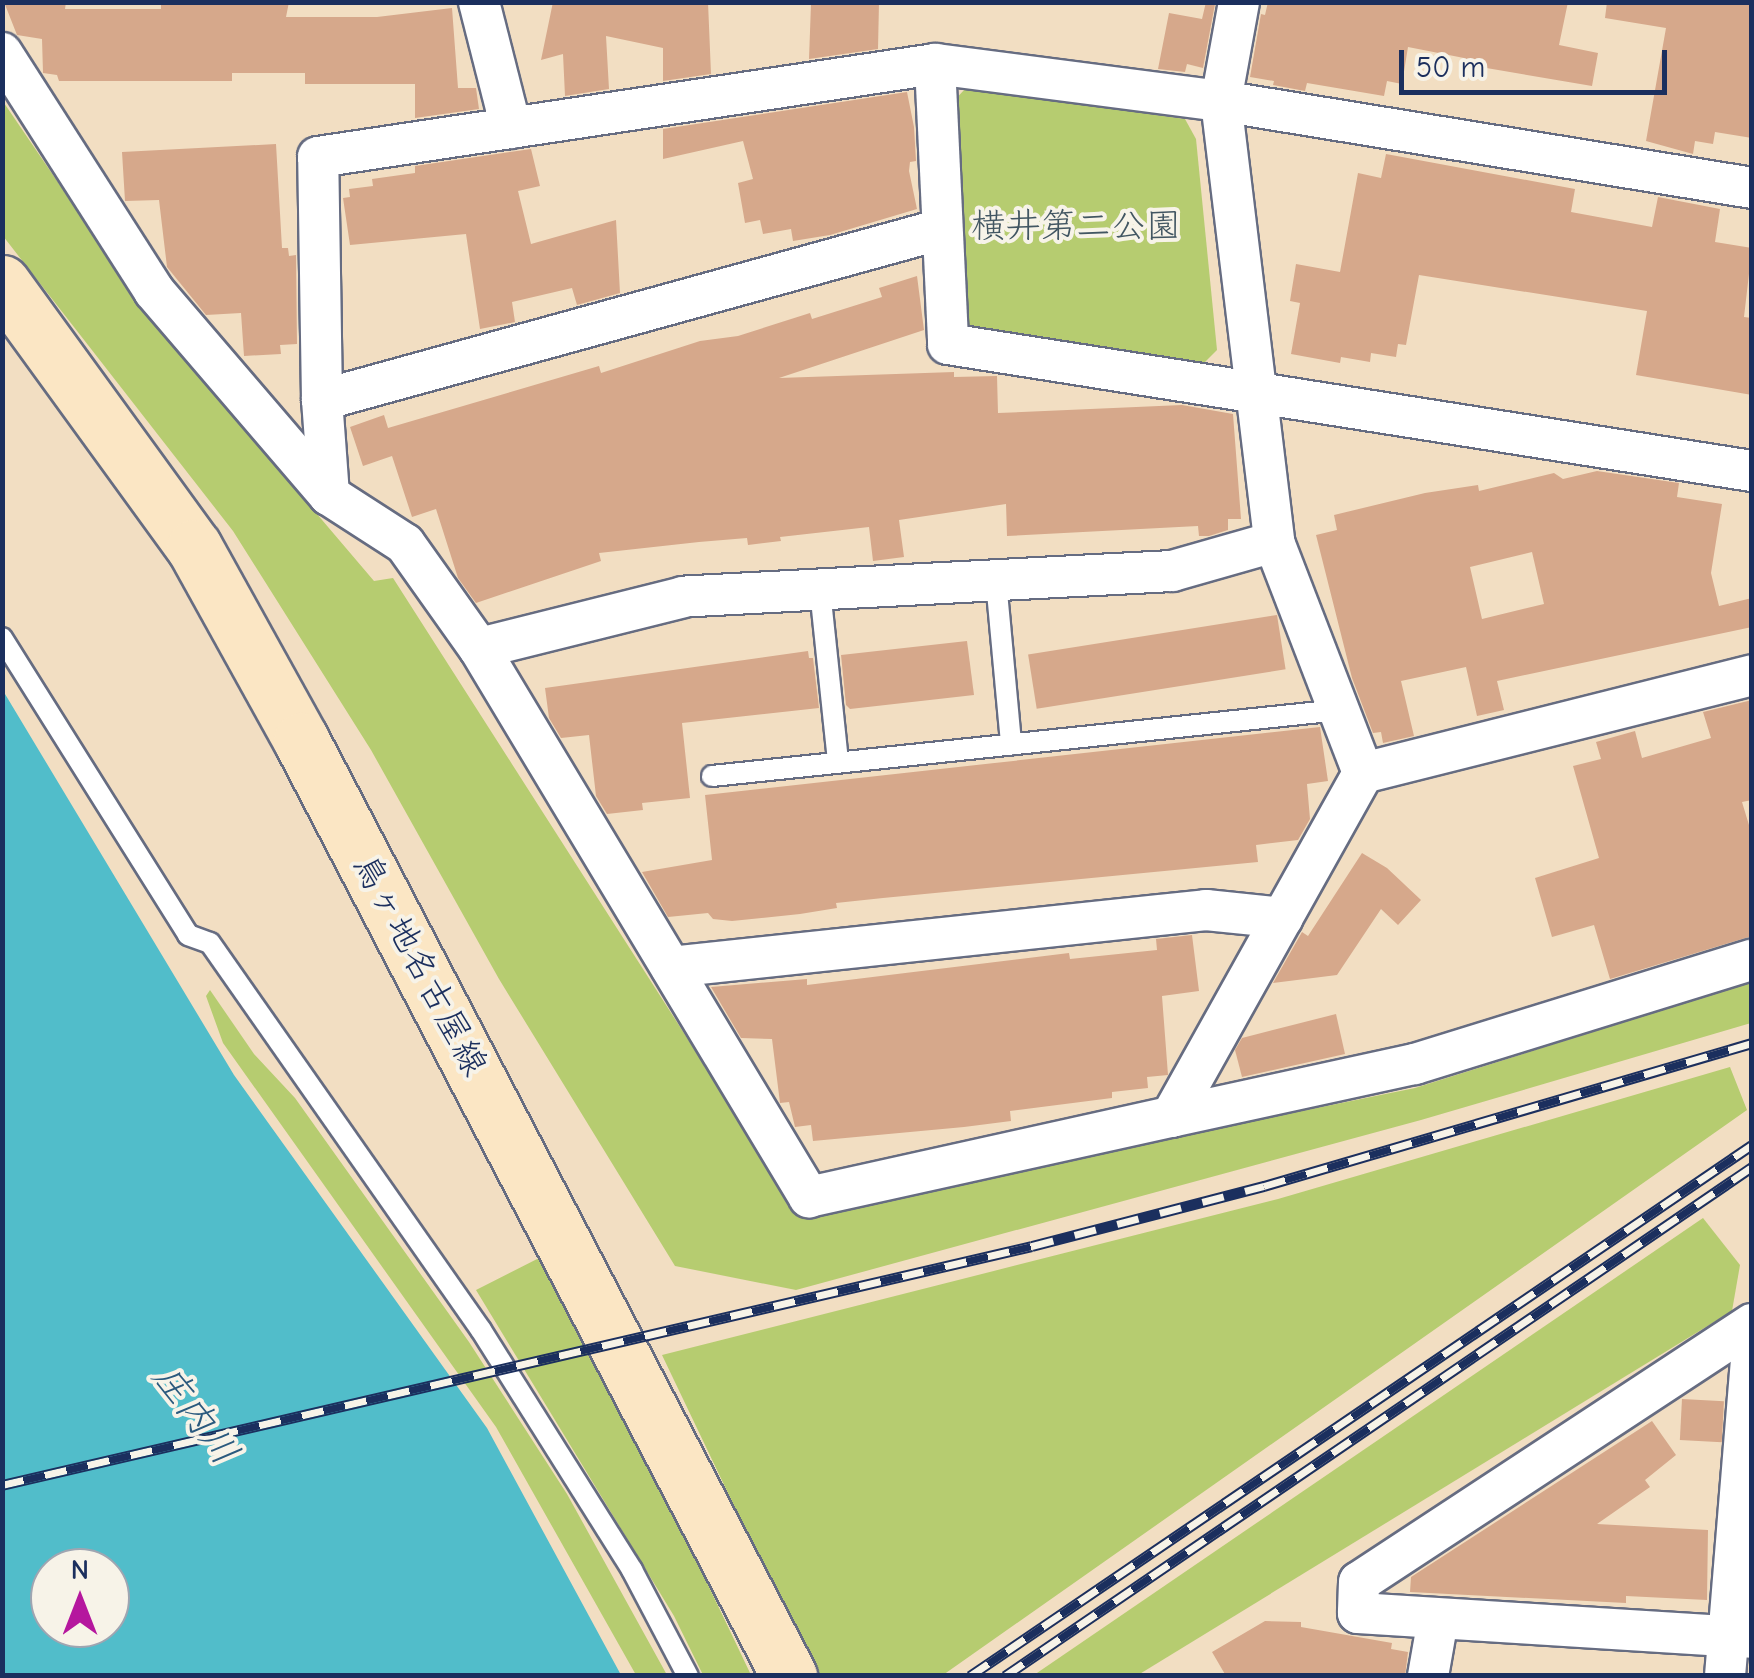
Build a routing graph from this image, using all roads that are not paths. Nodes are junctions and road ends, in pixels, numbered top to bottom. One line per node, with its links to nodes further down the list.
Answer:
1 (479, 2): 6 (street)
2 (1238, 2): 5 (street)
3 (2, 54): 13 (street)
4 (935, 64): 5 (street); 6 (street); 8 (street)
5 (1221, 101): 7 (street); 10 (street)
6 (511, 128): 11 (street)
7 (1752, 188)
8 (942, 229): 10 (street); 11 (street)
9 (2, 283): 34 (main road, 鳥ヶ地名古屋線)
10 (1256, 394): 12 (street); 14 (street)
11 (322, 400): 13 (street)
12 (1752, 471)
13 (329, 496): 18 (street)
14 (1274, 542): 15 (street); 20 (street)
15 (996, 580): 16 (street); 21 (lane)
16 (820, 590): 18 (street); 22 (lane)
17 (2, 638): 33 (lane)
18 (480, 648): 27 (street)
19 (1752, 675): 23 (street)
20 (1339, 710): 21 (lane); 23 (street)
21 (1012, 744): 22 (lane)
22 (838, 762): 24 (lane)
23 (1363, 773): 25 (street)
24 (712, 776)
25 (1283, 918): 27 (street); 28 (street)
26 (1752, 960): 28 (street)
27 (671, 967): 28 (street)
28 (1171, 1117)
29 (1752, 1324): 31 (street)
30 (1751, 1366): 32 (street)
31 (1438, 1619): 32 (street); 35 (street)
32 (1735, 1650)
33 (688, 1676)
34 (789, 1676)
35 (1428, 1676)

